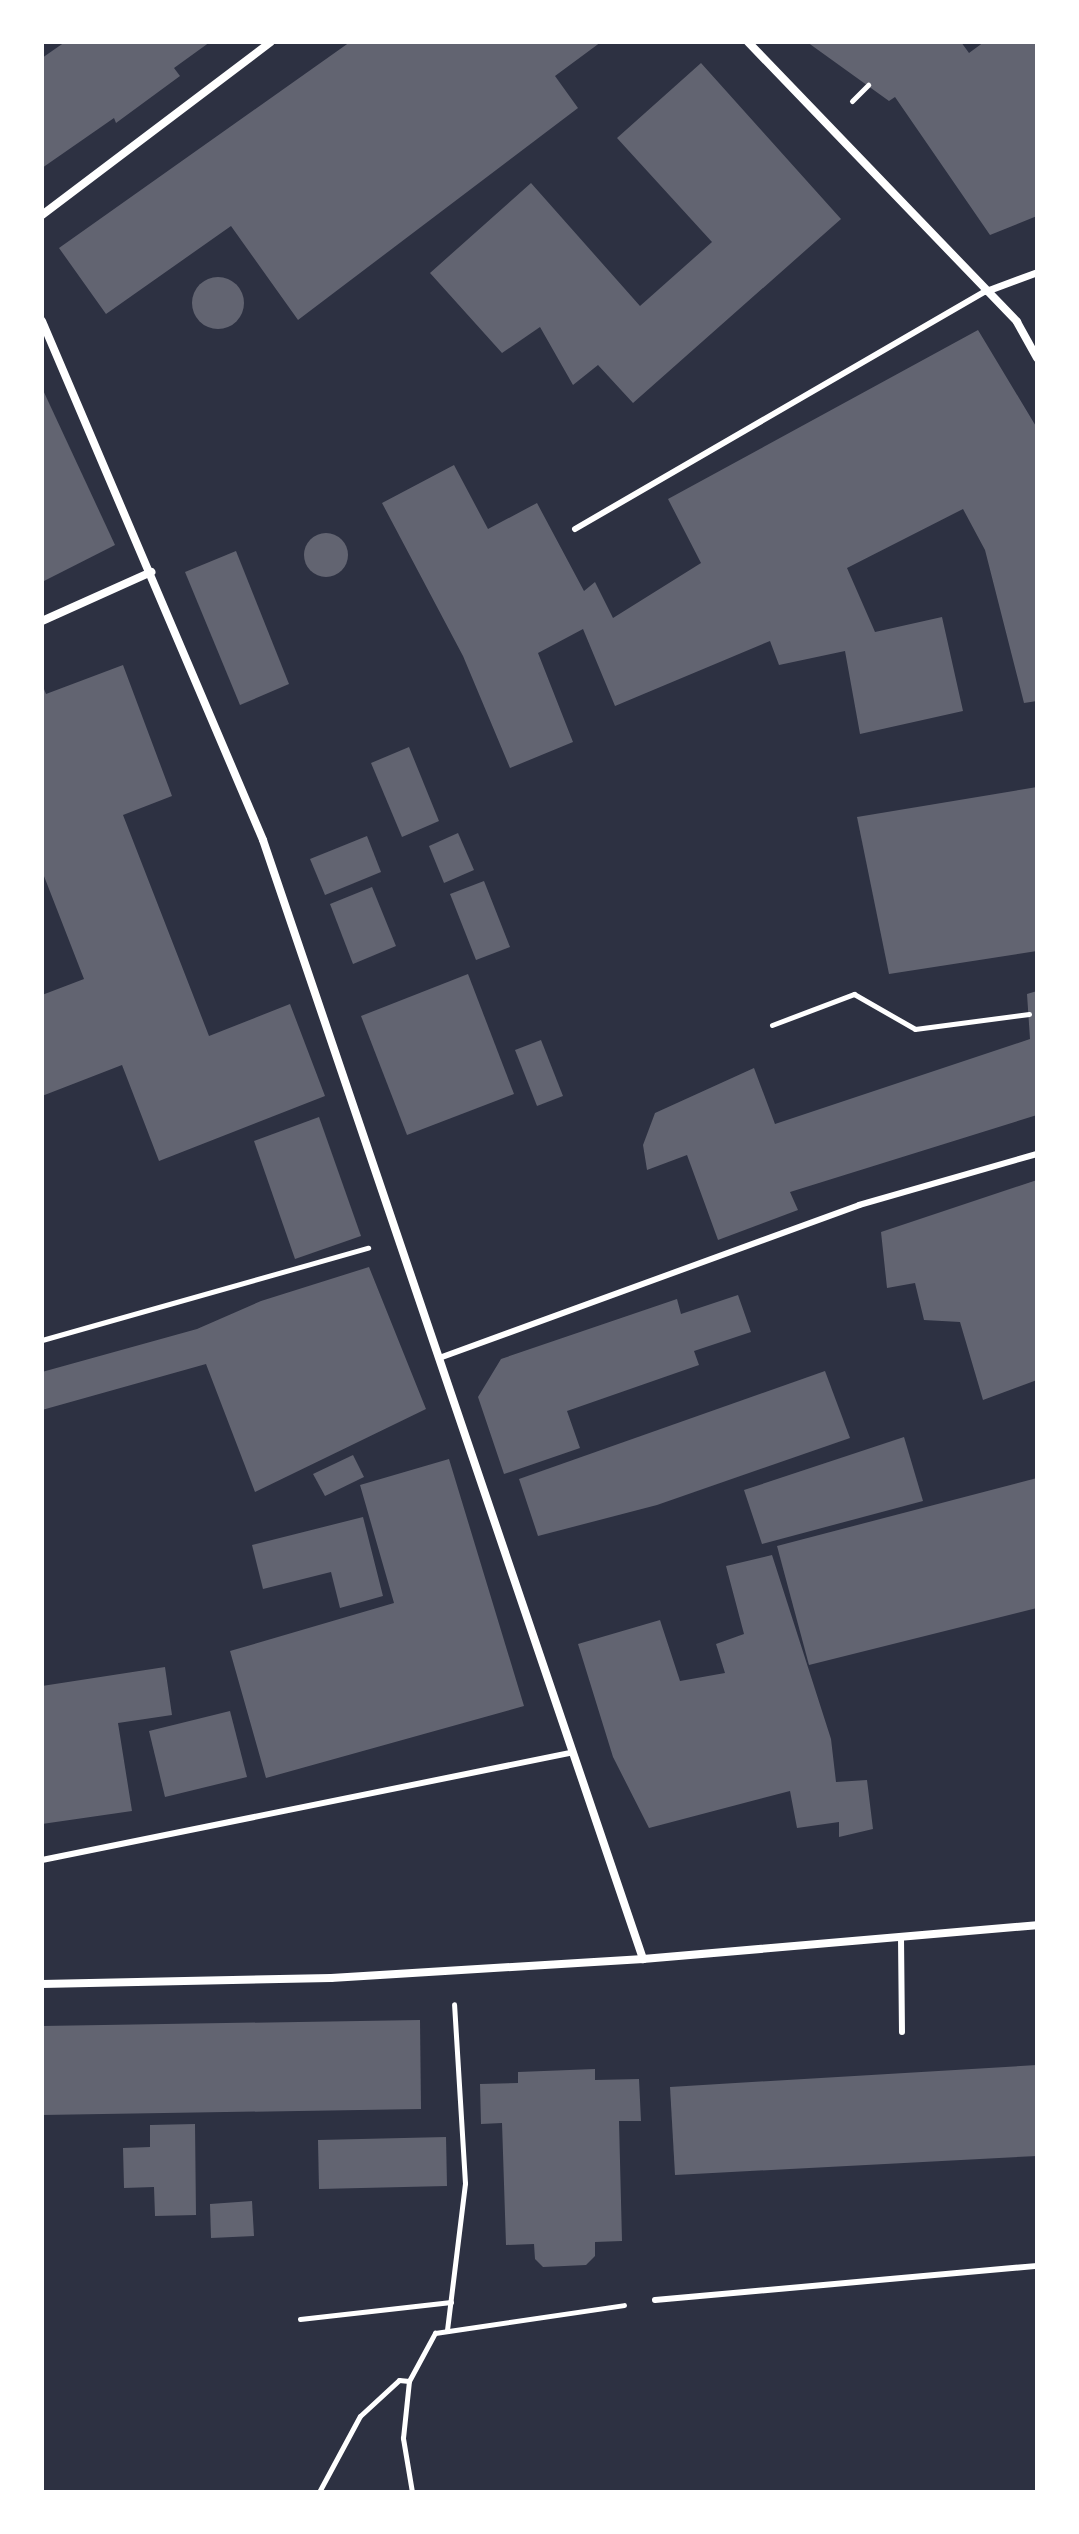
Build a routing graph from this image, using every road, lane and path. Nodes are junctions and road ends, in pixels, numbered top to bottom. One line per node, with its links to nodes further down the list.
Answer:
1 (271, 42): 3 (street)
2 (748, 42): 5 (street)
3 (42, 215)
4 (1037, 272): 5 (street)
5 (986, 291): 7 (street); 8 (lane)
6 (42, 321): 9 (street)
7 (1037, 358)
8 (575, 529)
9 (151, 572): 10 (street); 14 (street)
10 (42, 621)
11 (1029, 1014): 12 (path)
12 (772, 1025)
13 (1037, 1154): 16 (lane)
14 (399, 1237): 15 (path); 16 (street)
15 (42, 1340)
16 (442, 1357): 17 (street)
17 (570, 1753): 18 (lane); 21 (street)
18 (42, 1860)
19 (1037, 1925): 20 (street)
20 (901, 1938): 21 (street); 24 (lane)
21 (643, 1959): 22 (street)
22 (452, 1968): 23 (street); 27 (path)
23 (42, 1984)
24 (902, 2032)
25 (1037, 2266): 26 (lane)
26 (655, 2300): 29 (path)
27 (451, 2302): 28 (path); 29 (path)
28 (300, 2319)
29 (447, 2330): 30 (path)
30 (409, 2381): 31 (path); 32 (path)
31 (319, 2492)
32 (412, 2492)

